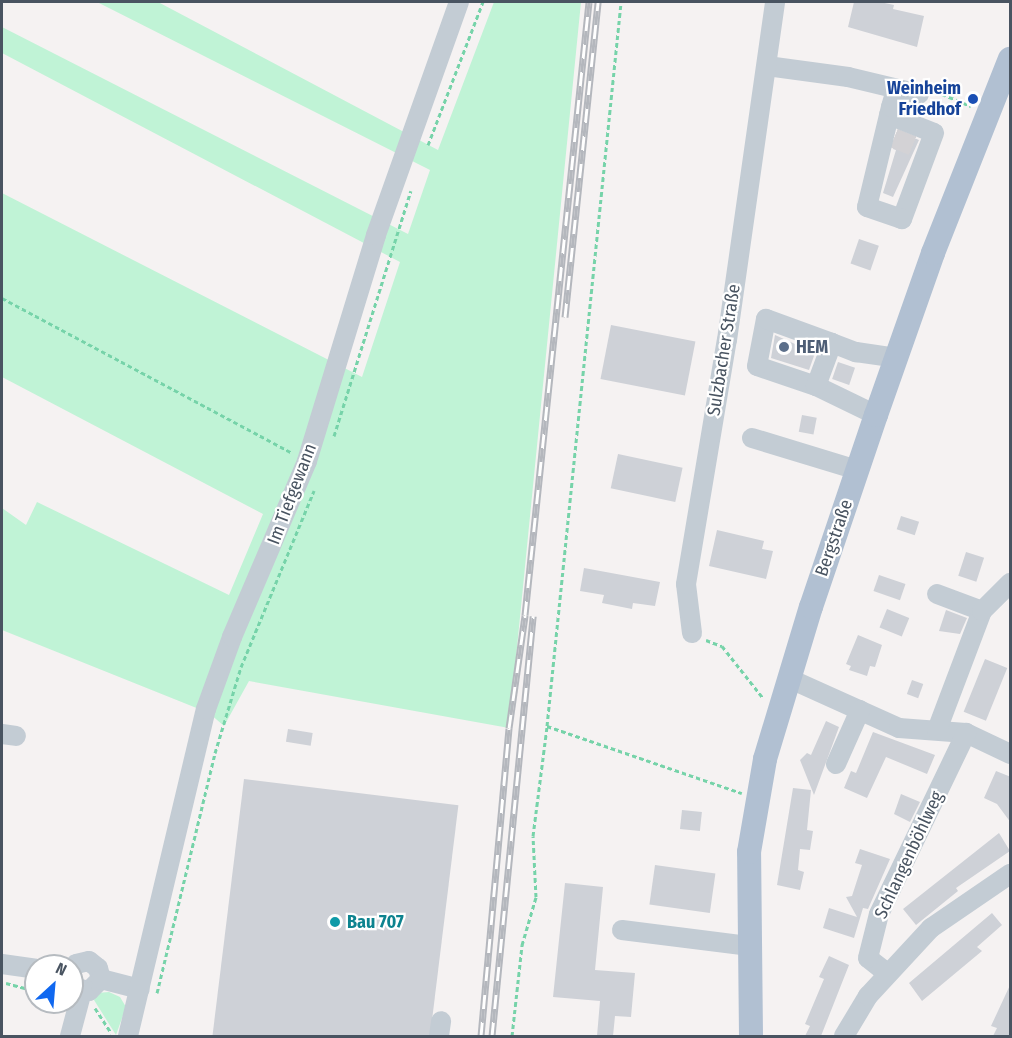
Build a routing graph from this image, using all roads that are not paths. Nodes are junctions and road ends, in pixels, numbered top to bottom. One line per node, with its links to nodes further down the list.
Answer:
1 (459, 2): 32 (street, Im Tiefgewann)
2 (775, 2): 4 (street, Sulzbacher Straße)
3 (1011, 59): 9 (main road, Bergstraße)
4 (767, 66): 5 (street); 17 (street, Sulzbacher Straße)
5 (896, 89): 6 (street); 7 (street)
6 (919, 94)
7 (889, 129): 7 (street)
8 (832, 343): 9 (street); 10 (street); 10 (street)
9 (897, 358): 11 (main road, Bergstraße)
10 (816, 386): 11 (street)
11 (876, 415): 13 (main road, Bergstraße)
12 (752, 438): 13 (street)
13 (857, 470): 18 (main road, Bergstraße)
14 (1007, 585): 16 (street)
15 (937, 594): 16 (street)
16 (982, 611): 20 (street)
17 (692, 633)
18 (788, 678): 19 (street); 26 (main road, Bergstraße)
19 (860, 710): 20 (street); 23 (street)
20 (937, 730): 21 (street)
21 (966, 733): 22 (street); 30 (street, Schlangenböhlweg)
22 (1011, 754)
23 (836, 764)
24 (1011, 874): 30 (street)
25 (622, 930): 26 (street)
26 (748, 946): 37 (main road, Bergstraße)
27 (84, 961): 31 (street)
28 (2, 964): 29 (street)
29 (24, 967)
30 (887, 973): 38 (street)
31 (101, 979): 32 (street); 33 (street)
32 (140, 989): 36 (street, Im Tiefgewann)
33 (84, 991)
34 (74, 1014): 35 (street)
35 (70, 1036)
36 (128, 1036)
37 (751, 1036)
38 (844, 1036)

